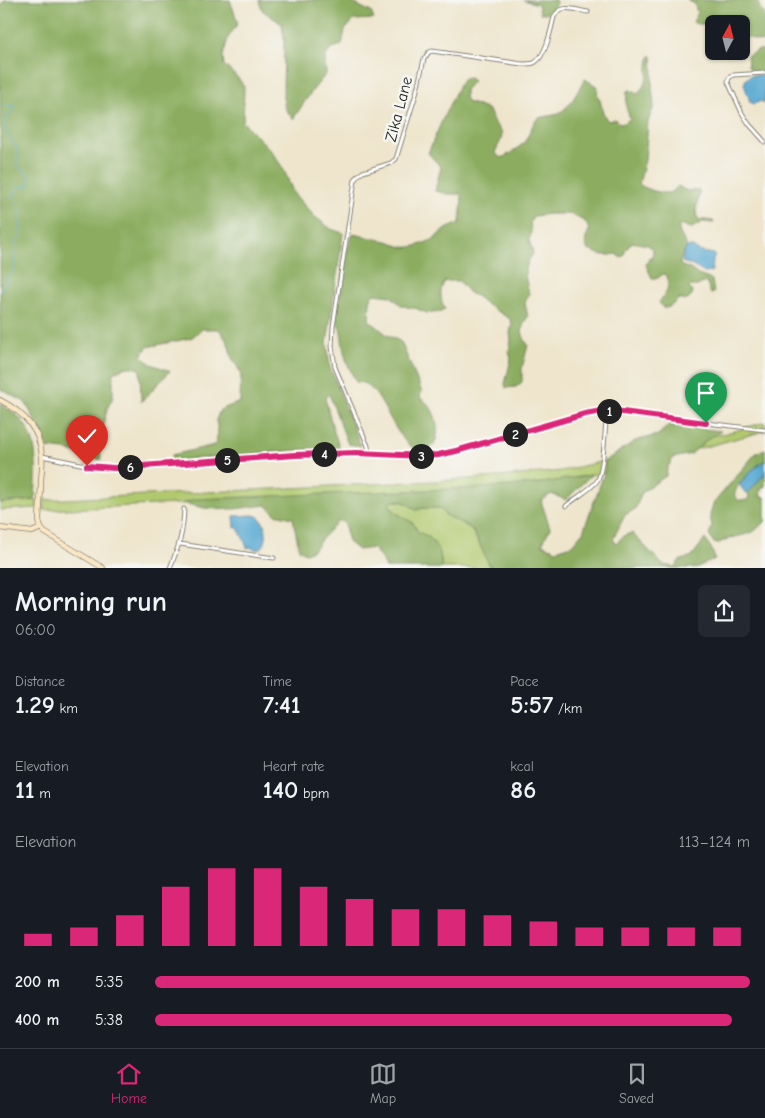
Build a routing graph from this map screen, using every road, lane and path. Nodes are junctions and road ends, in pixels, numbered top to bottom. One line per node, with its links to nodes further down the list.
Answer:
1 (588, 12): 7 (street, Zika Lane)
2 (765, 73): 3 (street)
3 (765, 142)
4 (0, 400): 8 (main road)
5 (607, 411): 6 (street); 7 (street); 9 (street)
6 (765, 430)
7 (369, 454): 8 (street)
8 (42, 456): 12 (main road)
9 (566, 506)
10 (184, 509): 13 (street)
11 (0, 528): 12 (main road)
12 (41, 528): 15 (main road)
13 (180, 544): 14 (street); 16 (street)
14 (274, 558)
15 (103, 568)
16 (170, 568)

